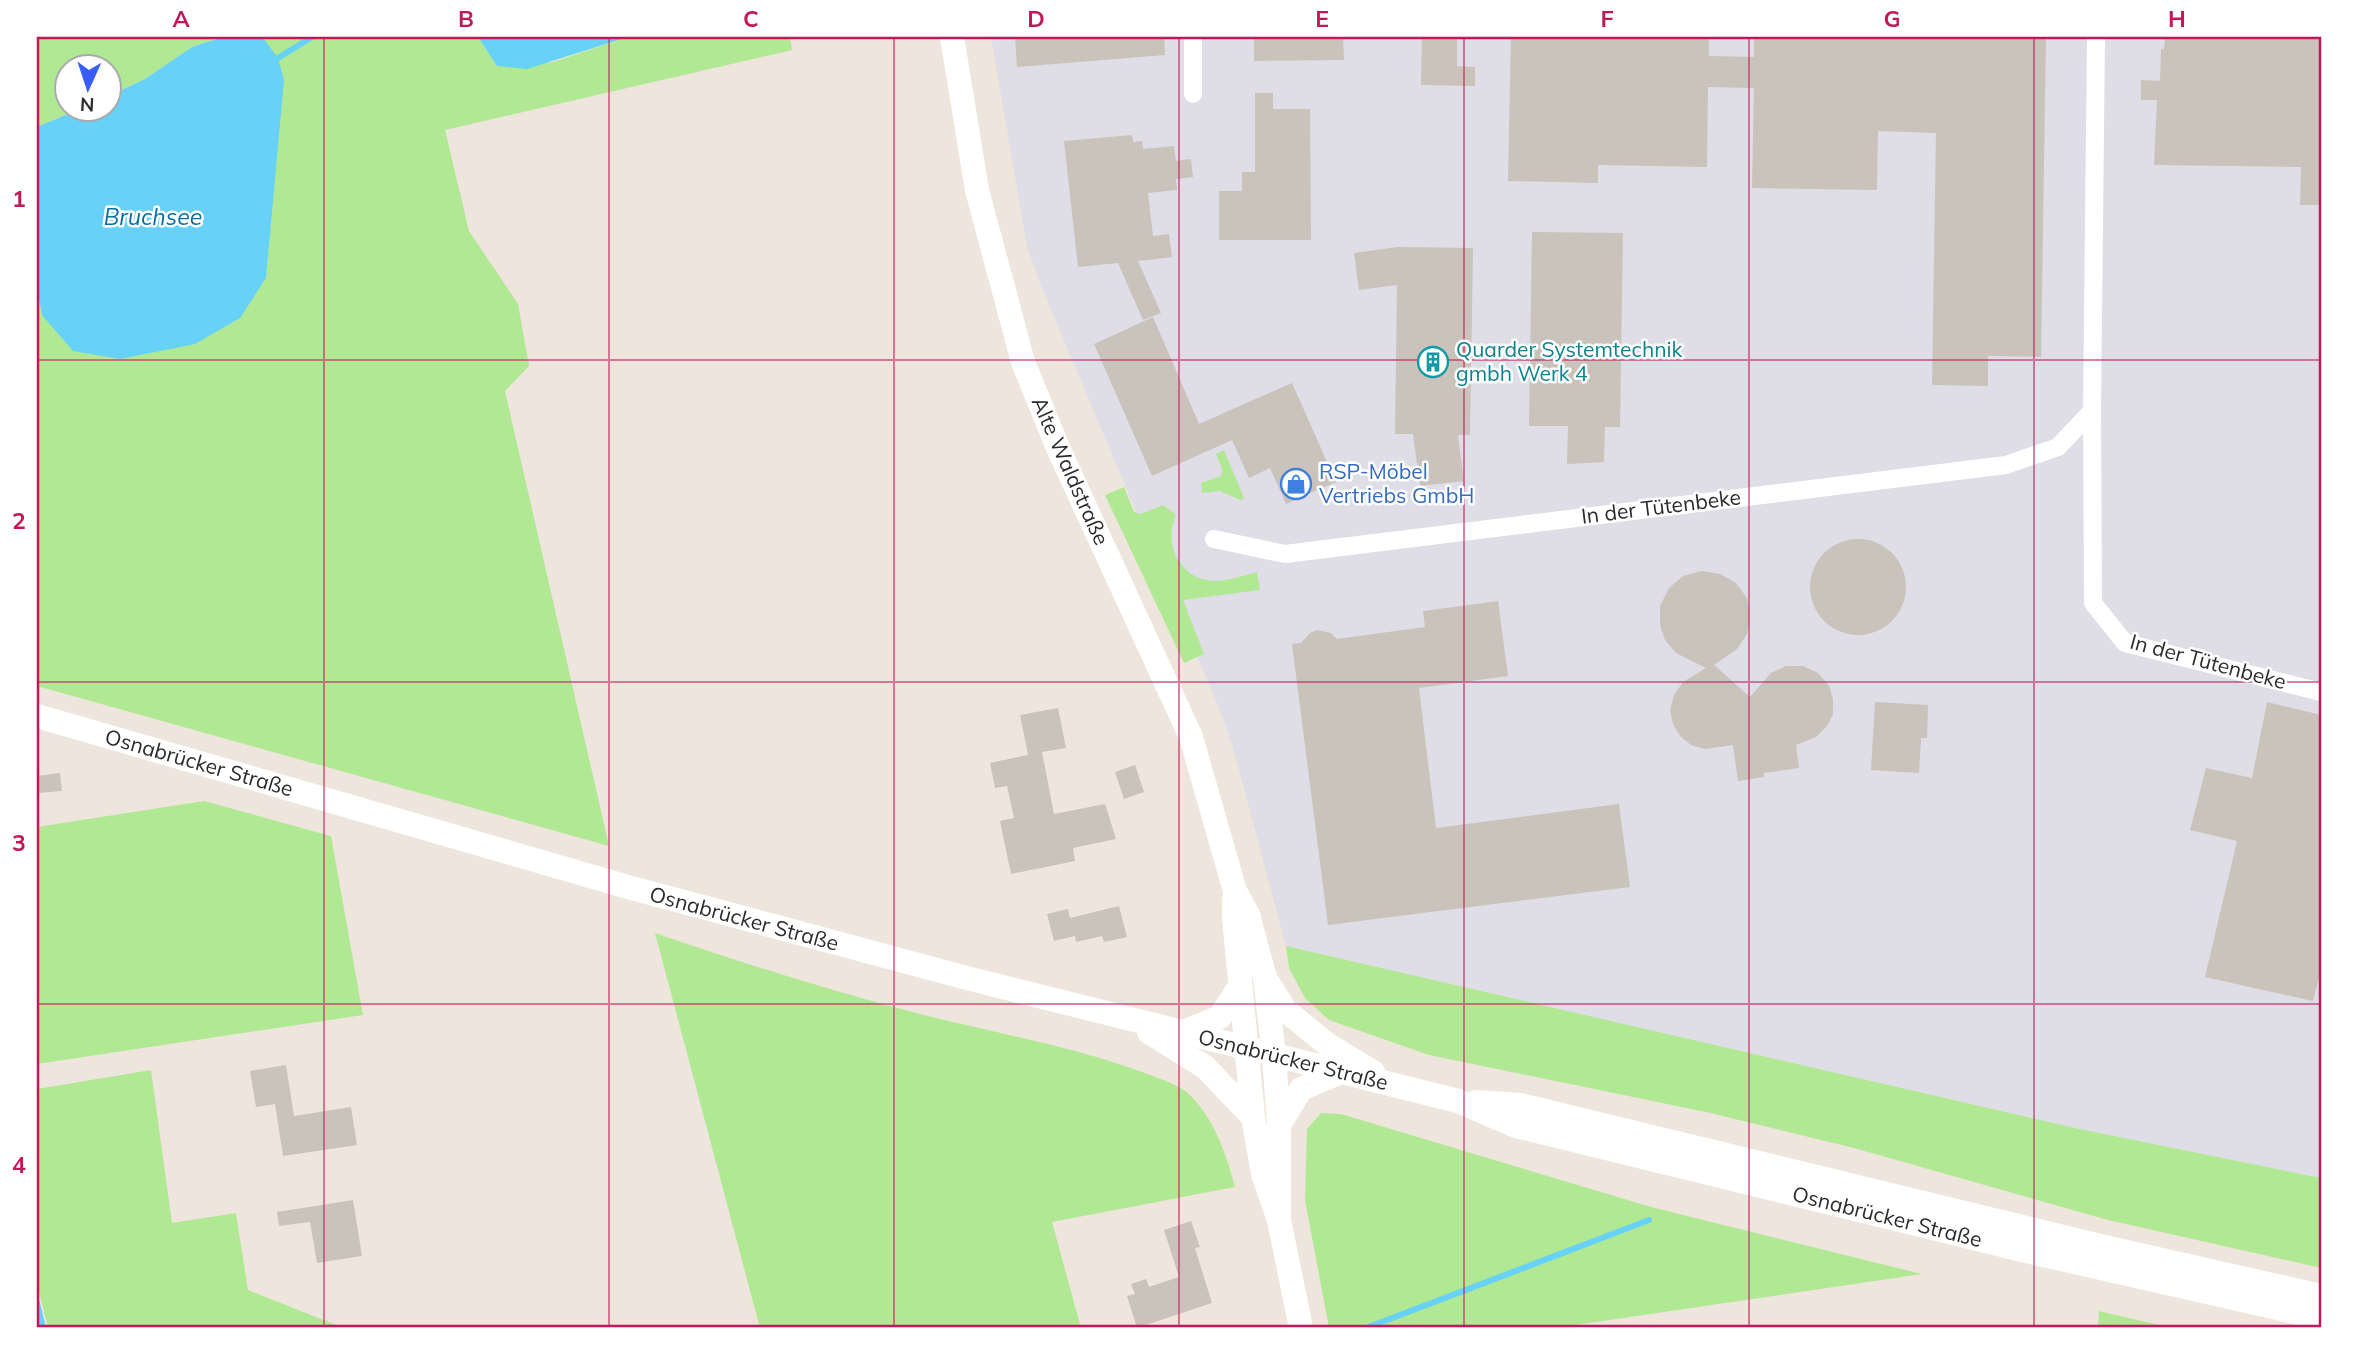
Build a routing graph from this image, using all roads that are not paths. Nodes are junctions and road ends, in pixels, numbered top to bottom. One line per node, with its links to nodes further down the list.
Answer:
1 (952, 37): 9 (main road, Alte Waldstraße)
2 (1193, 37): 4 (street)
3 (2096, 37): 5 (street, In der Tütenbeke)
4 (1193, 94)
5 (2092, 411): 6 (street, In der Tütenbeke); 7 (street, In der Tütenbeke)
6 (1214, 538)
7 (2321, 692)
8 (37, 716): 12 (main road, Osnabrücker Straße)
9 (1235, 891): 10 (main road, Alte Waldstraße); 11 (main road, Alte Waldstraße)
10 (1265, 978): 15 (main road, Alte Waldstraße); 17 (main road)
11 (1240, 986): 13 (main road); 14 (main road, Alte Waldstraße)
12 (1128, 1019): 13 (main road, Osnabrücker Straße); 19 (main road)
13 (1181, 1033): 14 (main road, Osnabrücker Straße)
14 (1248, 1049): 15 (main road, Osnabrücker Straße); 19 (main road, Alte Waldstraße)
15 (1274, 1055): 16 (main road, Osnabrücker Straße); 20 (main road, Alte Waldstraße)
16 (1341, 1072): 17 (main road, Osnabrücker Straße); 20 (main road, Alte Waldstraße)
17 (1395, 1085): 18 (main road, Osnabrücker Straße)
18 (1458, 1101): 22 (main road, Osnabrücker Straße); 23 (main road, Osnabrücker Straße)
19 (1253, 1117): 21 (main road, Alte Waldstraße)
20 (1279, 1125): 21 (main road, Alte Waldstraße)
21 (1279, 1220): 24 (main road, Alte Waldstraße)
22 (2321, 1296)
23 (2321, 1318)
24 (1300, 1328)

